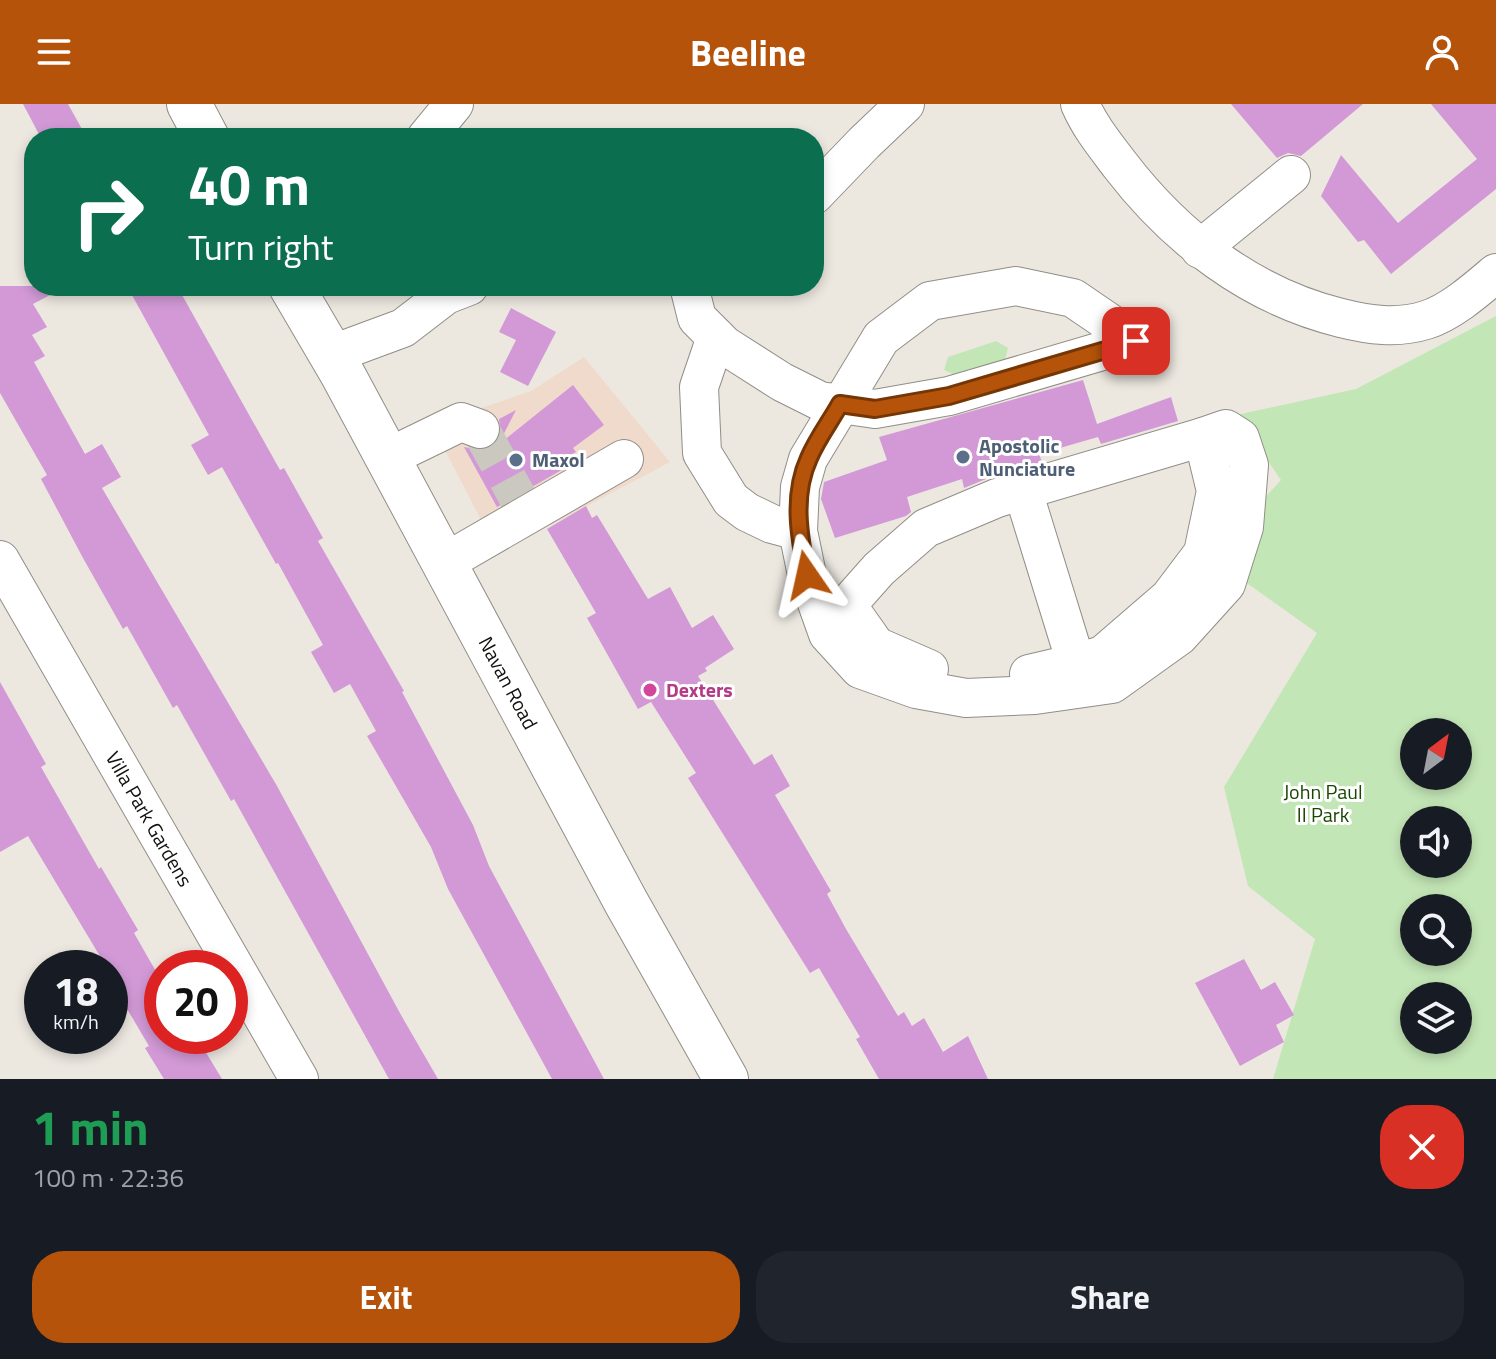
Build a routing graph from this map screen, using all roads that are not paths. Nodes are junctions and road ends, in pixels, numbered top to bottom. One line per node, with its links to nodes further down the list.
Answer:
1 (189, 104): 5 (main road)
2 (454, 104): 6 (street)
3 (905, 104): 8 (street)
4 (1080, 104): 9 (street)
5 (202, 128)
6 (434, 128)
7 (1291, 175): 9 (street)
8 (824, 185)
9 (1200, 249): 10 (street)
10 (1496, 273)
11 (297, 296): 15 (main road, Navan Road)
12 (445, 296): 15 (street)
13 (692, 296): 14 (street)
14 (716, 337): 16 (street); 22 (street)
15 (330, 355): 19 (main road, Navan Road)
16 (840, 404): 16 (street); 22 (street)
17 (480, 429): 19 (street)
18 (1203, 437): 21 (street); 22 (street); 25 (street)
19 (387, 458): 24 (main road, Navan Road)
20 (624, 459): 24 (street)
21 (1023, 491): 25 (street); 25 (street)
22 (798, 531)
23 (0, 560): 26 (street, Villa Park Gardens)
24 (444, 563): 27 (main road, Navan Road)
25 (1076, 663)
26 (299, 1079)
27 (726, 1079)

